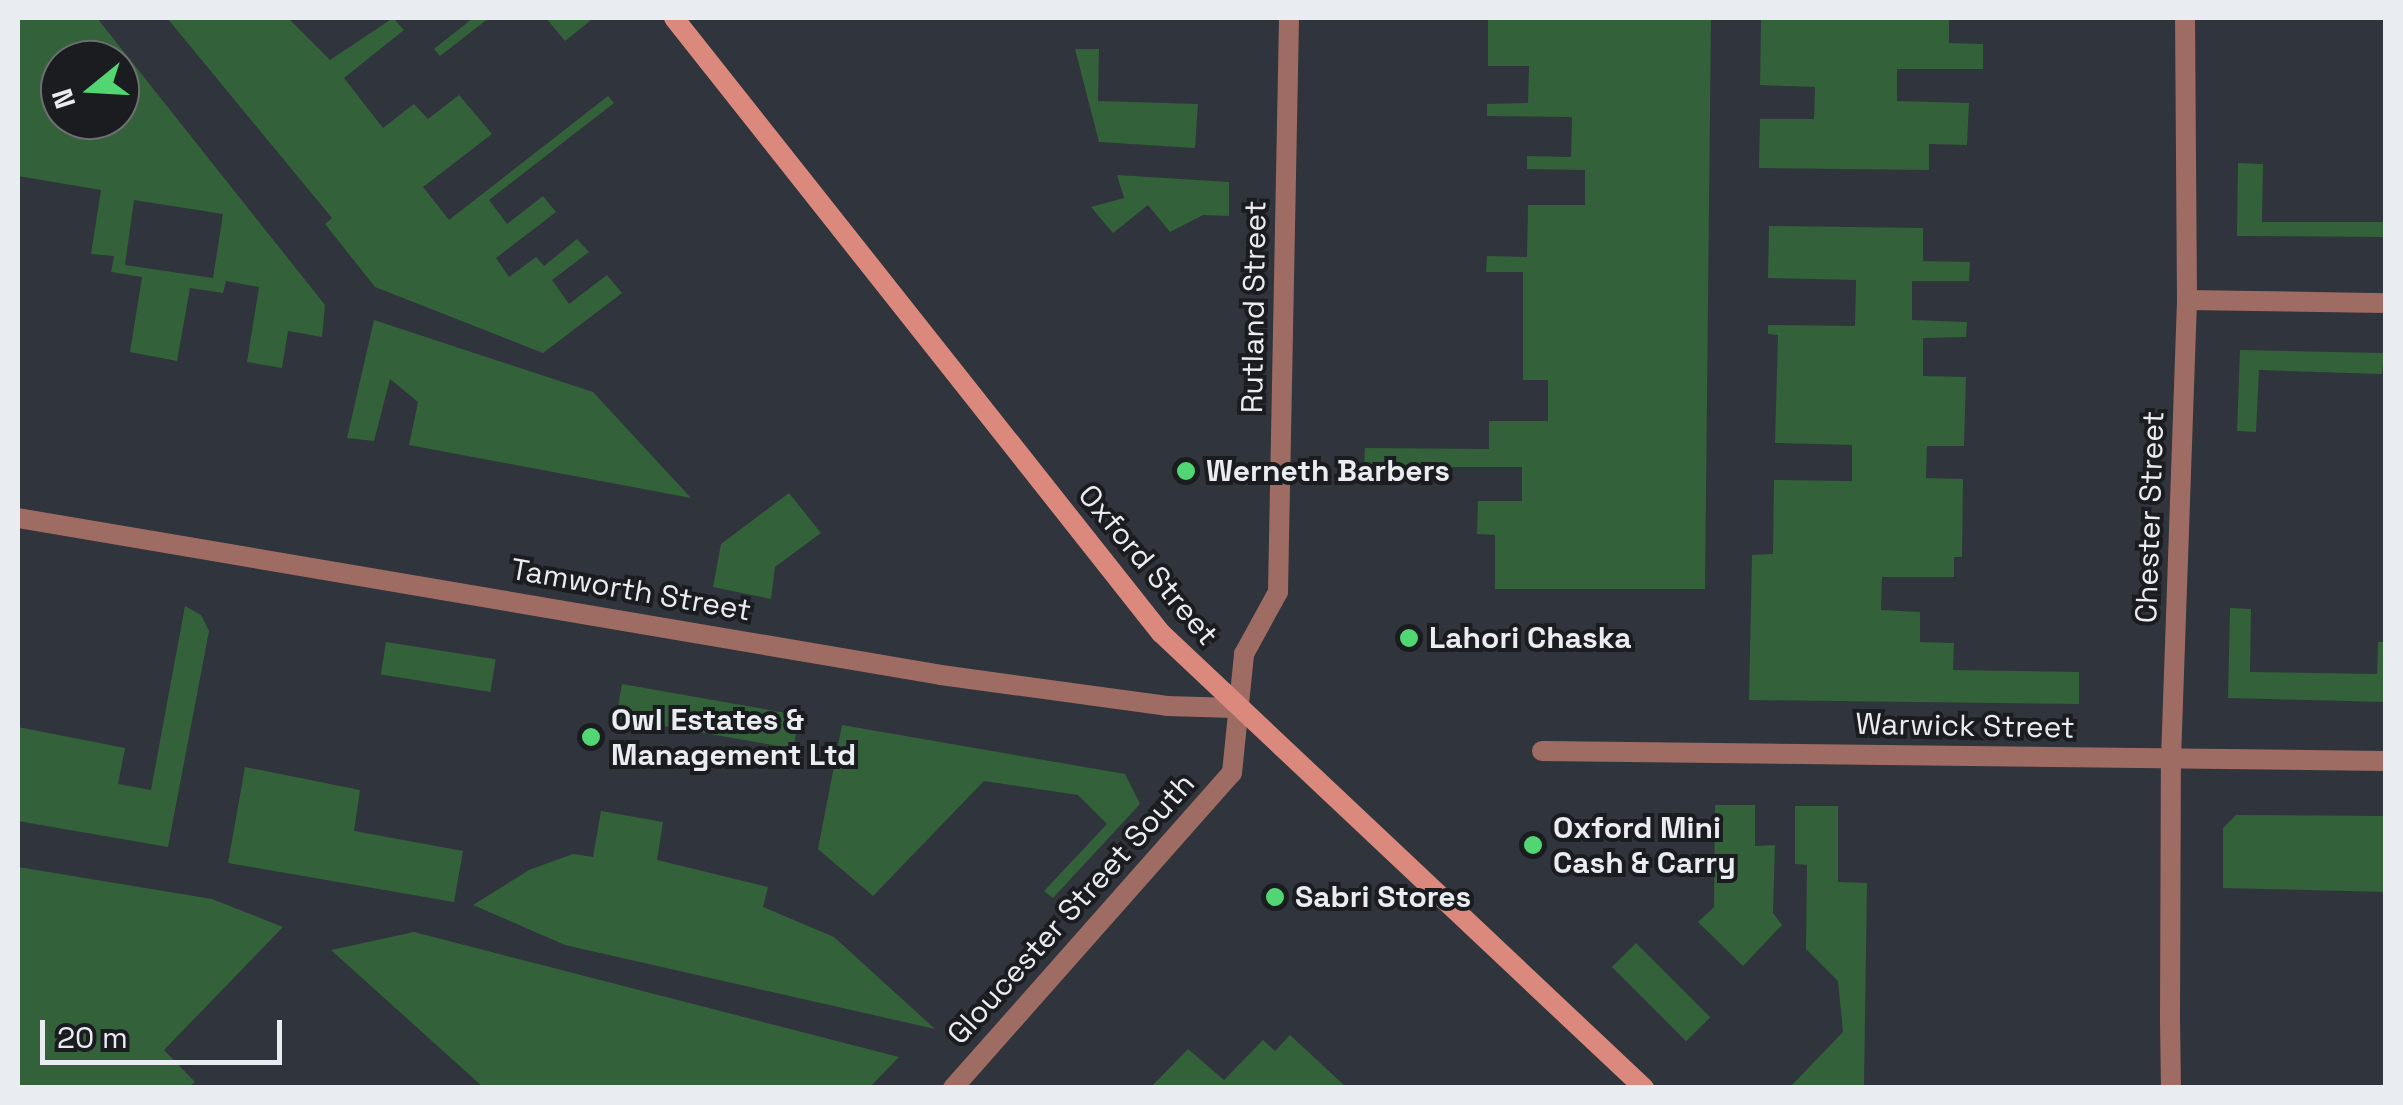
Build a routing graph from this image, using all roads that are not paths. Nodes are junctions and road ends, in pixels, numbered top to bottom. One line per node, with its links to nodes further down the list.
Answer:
1 (674, 18): 7 (main road, Oxford Street)
2 (1289, 18): 7 (street, Rutland Street)
3 (2185, 18): 4 (street, Chester Street)
4 (2187, 300): 5 (street); 9 (street, Chester Street)
5 (2386, 302)
6 (18, 518): 7 (street, Tamworth Street)
7 (1235, 708): 11 (street, Gloucester Street South); 12 (main road, Oxford Street)
8 (1542, 751): 9 (street, Warwick Street)
9 (2171, 759): 10 (street, Warwick Street); 13 (street, Chester Street)
10 (2386, 761)
11 (953, 1088)
12 (1644, 1088)
13 (2171, 1088)

